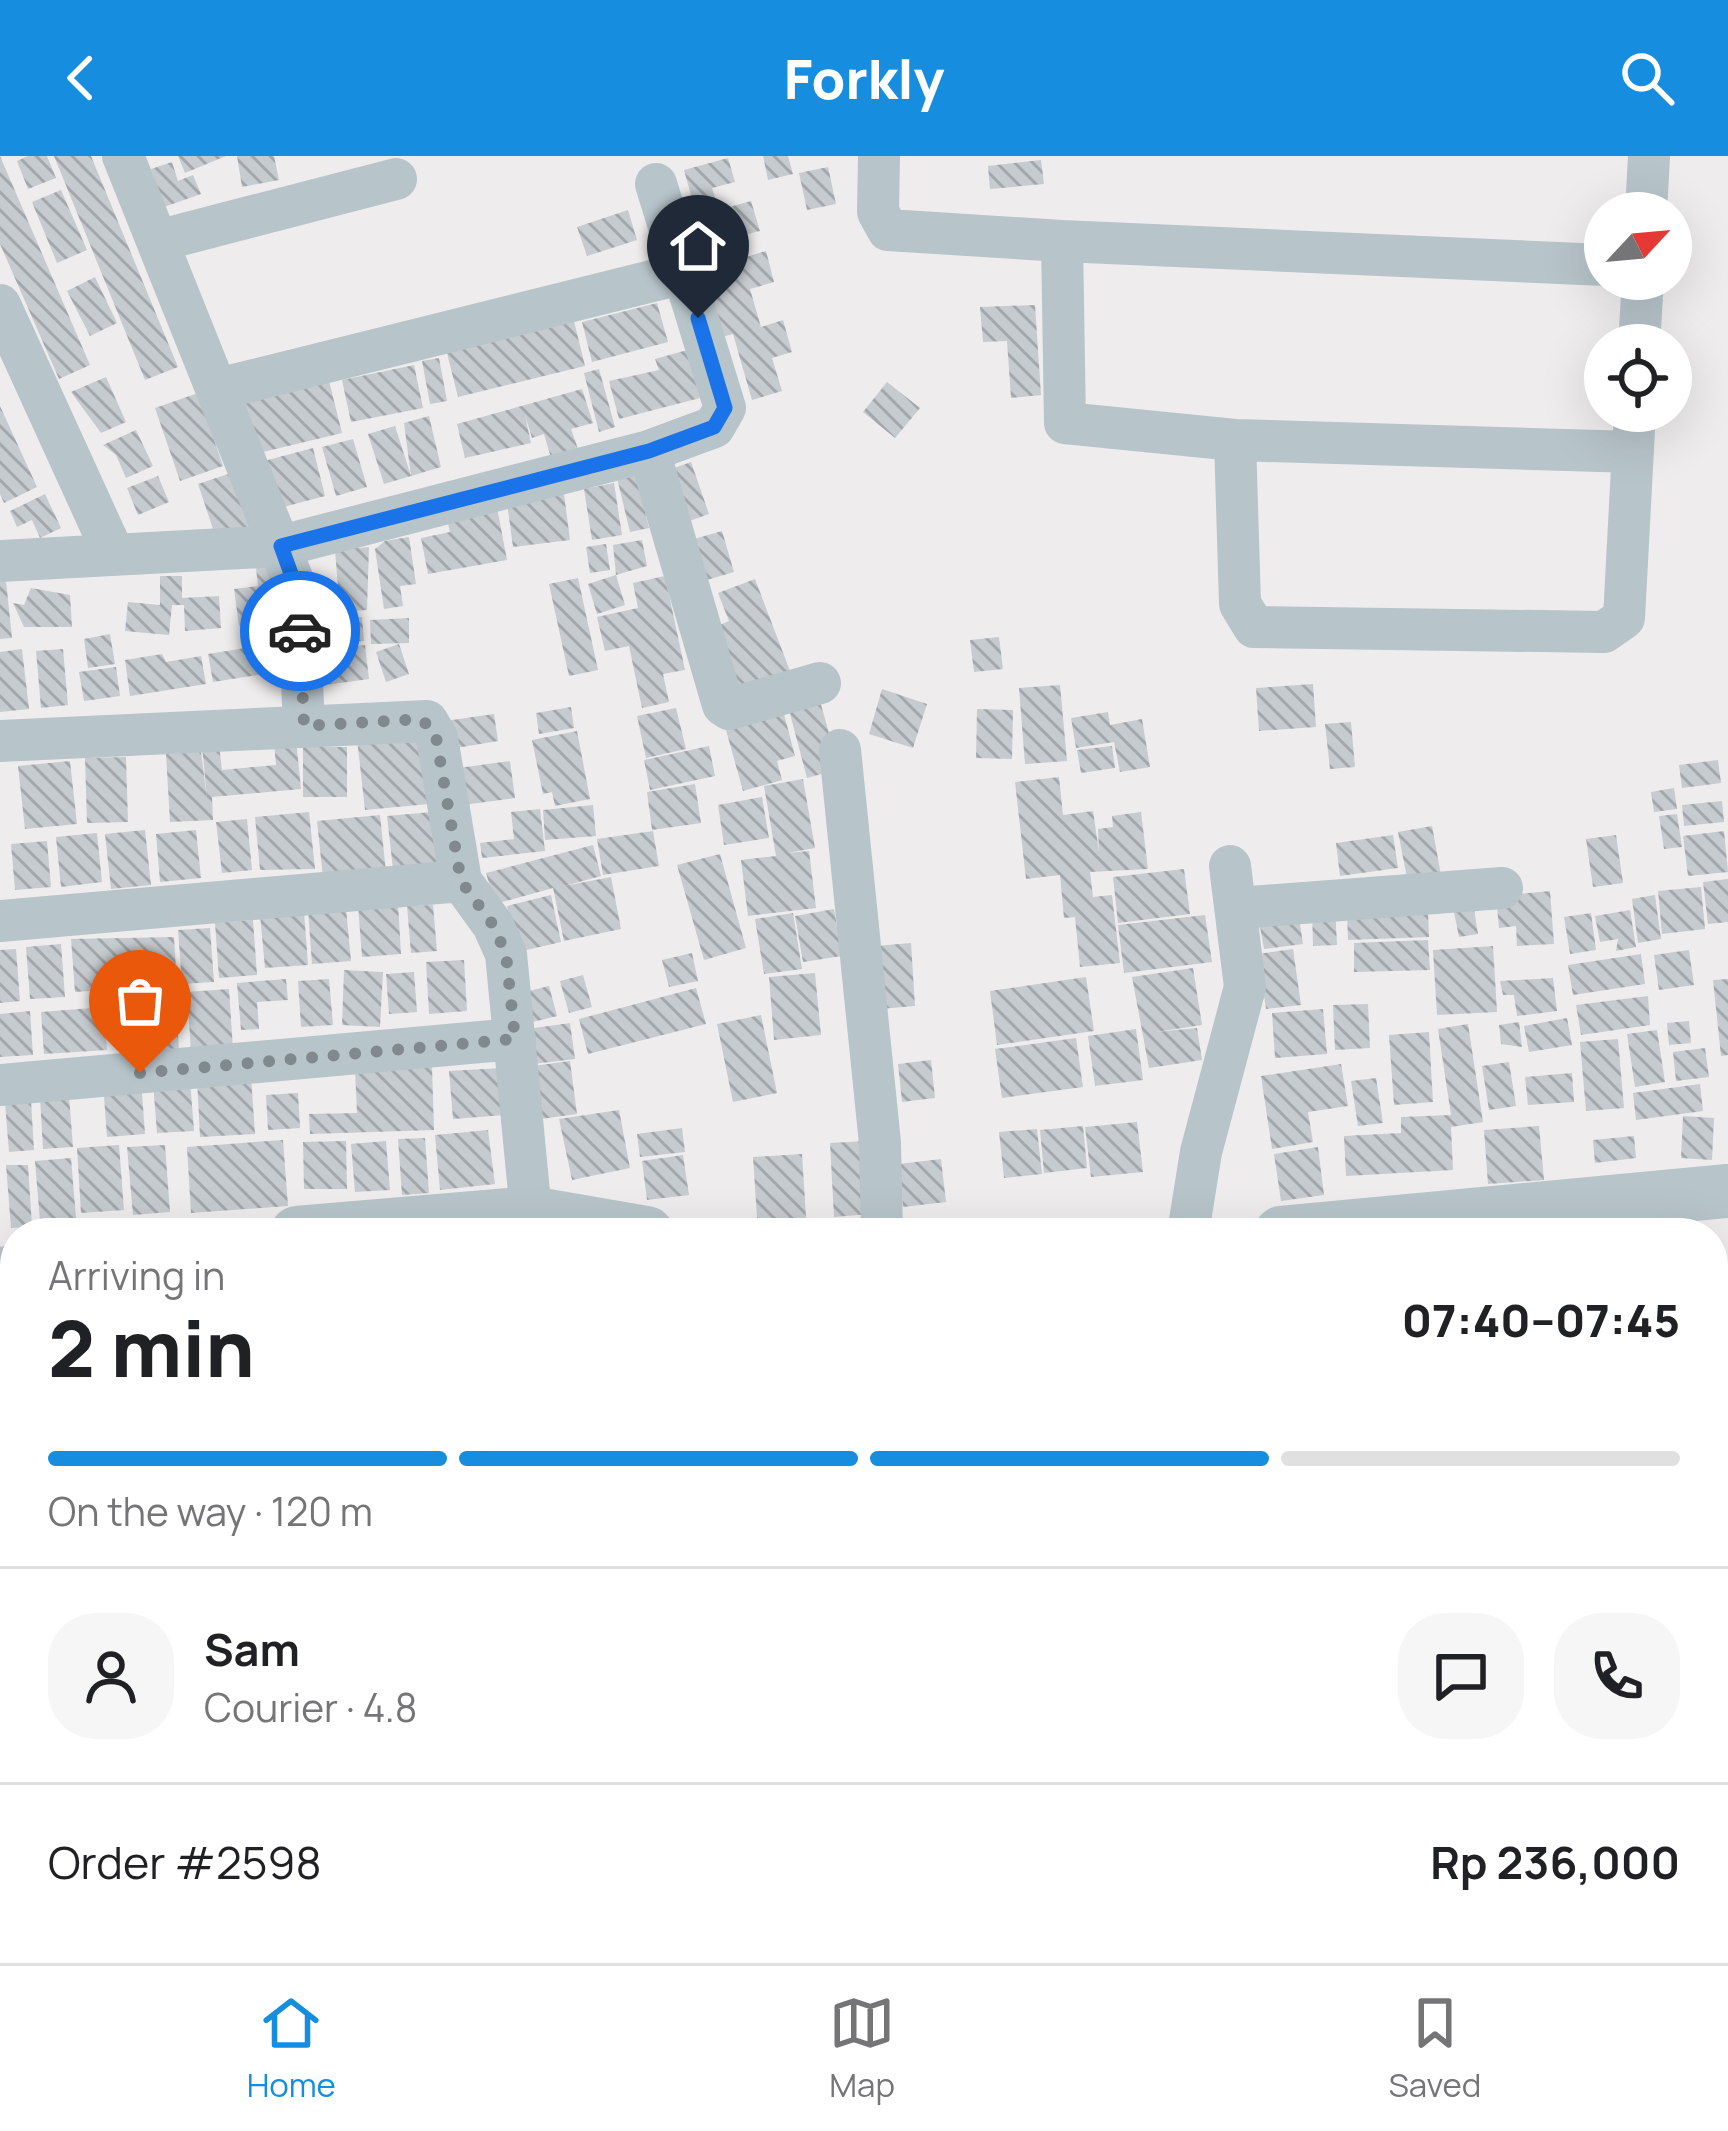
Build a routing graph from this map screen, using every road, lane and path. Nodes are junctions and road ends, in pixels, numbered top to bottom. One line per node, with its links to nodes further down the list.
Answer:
1 (123, 156): 7 (street)
2 (879, 156): 8 (street)
3 (1649, 156): 6 (street)
4 (396, 179): 7 (street)
5 (656, 184): 10 (street)
6 (1647, 192)
7 (158, 241): 12 (street)
8 (1062, 241): 9 (street); 14 (street)
9 (1584, 264)
10 (684, 274): 12 (street); 15 (street)
11 (0, 304): 17 (street)
12 (218, 389): 16 (street)
13 (1634, 432): 14 (street); 14 (street)
14 (1235, 440)
15 (649, 451): 16 (street); 19 (street)
16 (281, 546): 17 (street); 20 (street)
17 (115, 555): 18 (street)
18 (0, 561)
19 (820, 683)
20 (304, 726): 21 (street); 24 (street)
21 (0, 741)
22 (839, 750): 34 (street)
23 (1231, 866): 26 (street)
24 (461, 881): 27 (street); 28 (street)
25 (1502, 888): 26 (street)
26 (1237, 908): 35 (street)
27 (0, 922)
28 (515, 1039): 29 (street); 31 (street)
29 (0, 1085)
30 (1728, 1191): 36 (street)
31 (531, 1213): 32 (street); 33 (street)
32 (472, 1218)
33 (560, 1218)
34 (882, 1218)
35 (1190, 1218)
36 (1441, 1218)

